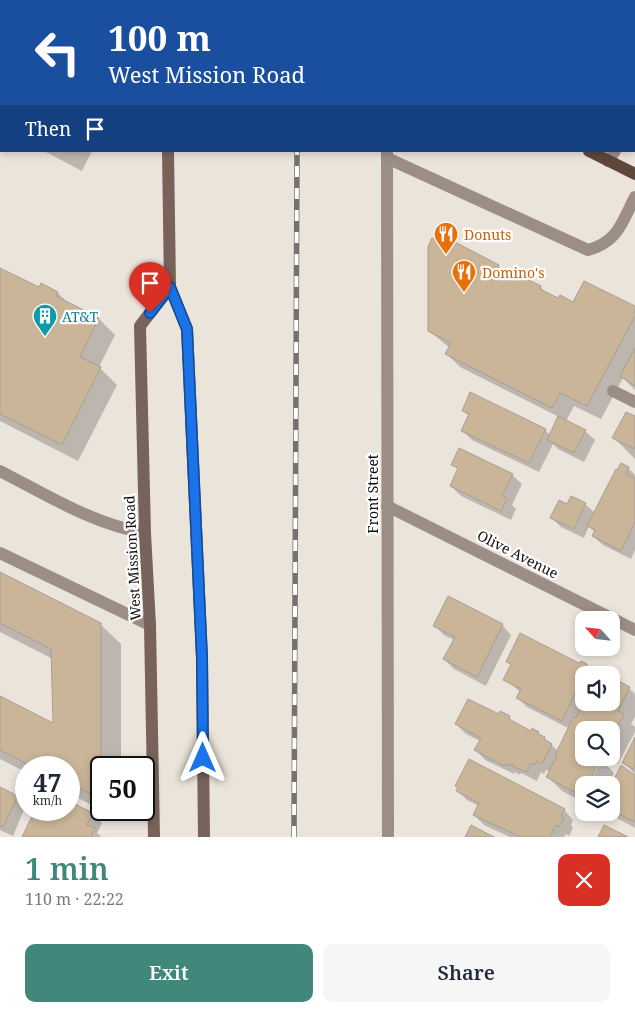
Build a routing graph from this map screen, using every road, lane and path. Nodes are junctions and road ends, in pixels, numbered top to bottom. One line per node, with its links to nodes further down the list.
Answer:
1 (168, 152): 7 (main road)
2 (594, 152): 4 (main road)
3 (387, 154): 6 (street); 11 (street, Front Street)
4 (612, 156): 5 (main road)
5 (635, 174)
6 (635, 197)
7 (170, 287): 12 (main road, West Mission Road); 17 (main road)
8 (613, 392): 9 (street)
9 (635, 402)
10 (0, 471): 12 (street)
11 (387, 506): 15 (street, Olive Avenue); 18 (street, Front Street)
12 (145, 533): 14 (main road, West Mission Road)
13 (0, 553): 14 (street)
14 (150, 625): 16 (main road, West Mission Road)
15 (635, 630)
16 (154, 837)
17 (204, 837)
18 (388, 837)

